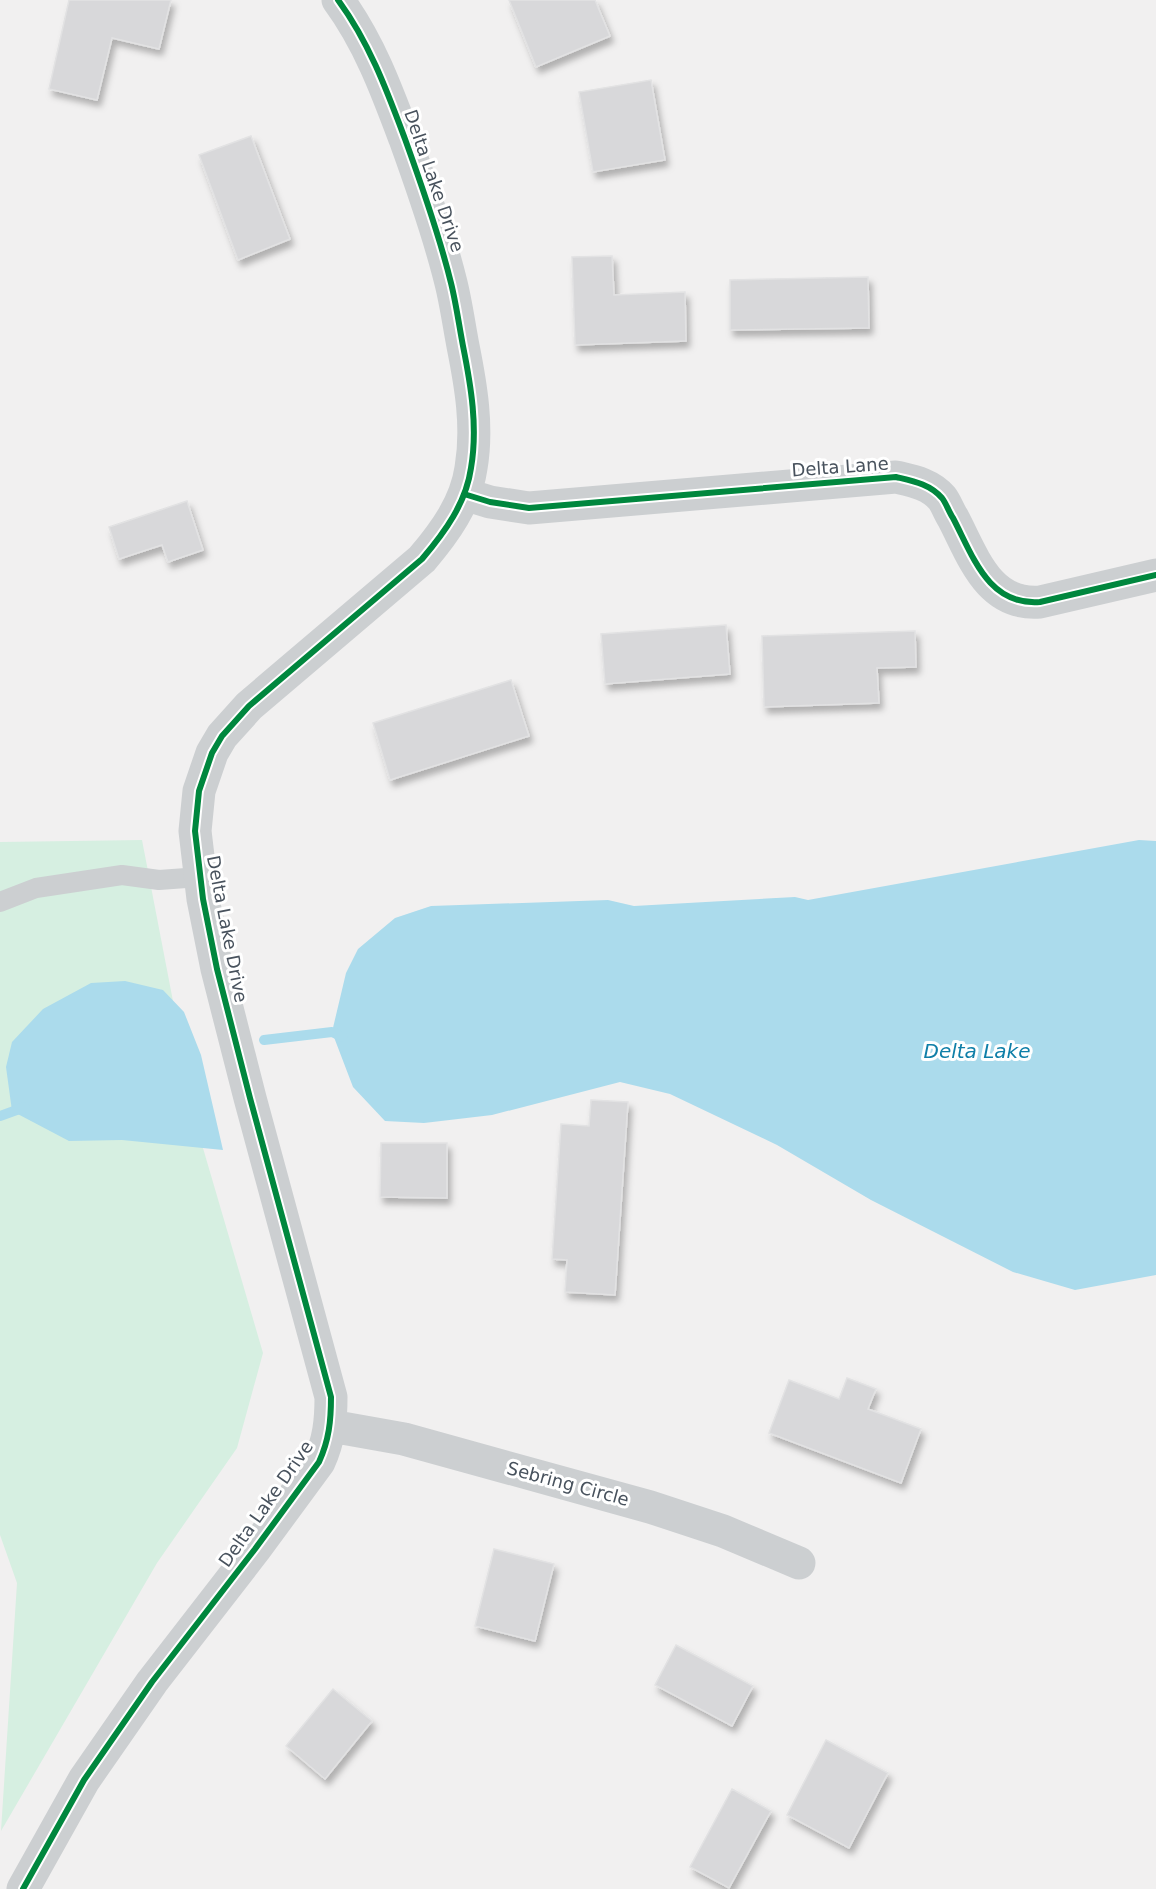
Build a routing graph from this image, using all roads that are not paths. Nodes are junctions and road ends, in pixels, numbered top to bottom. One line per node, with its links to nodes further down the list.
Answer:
1 (338, 0): 2 (street, Delta Lake Drive)
2 (464, 494): 3 (street, Delta Lane); 4 (street, Delta Lake Drive)
3 (1156, 575)
4 (200, 877): 5 (lane); 6 (street, Delta Lake Drive)
5 (0, 902)
6 (331, 1426): 7 (street, Sebring Circle); 8 (street, Delta Lake Drive)
7 (799, 1563)
8 (23, 1889)

